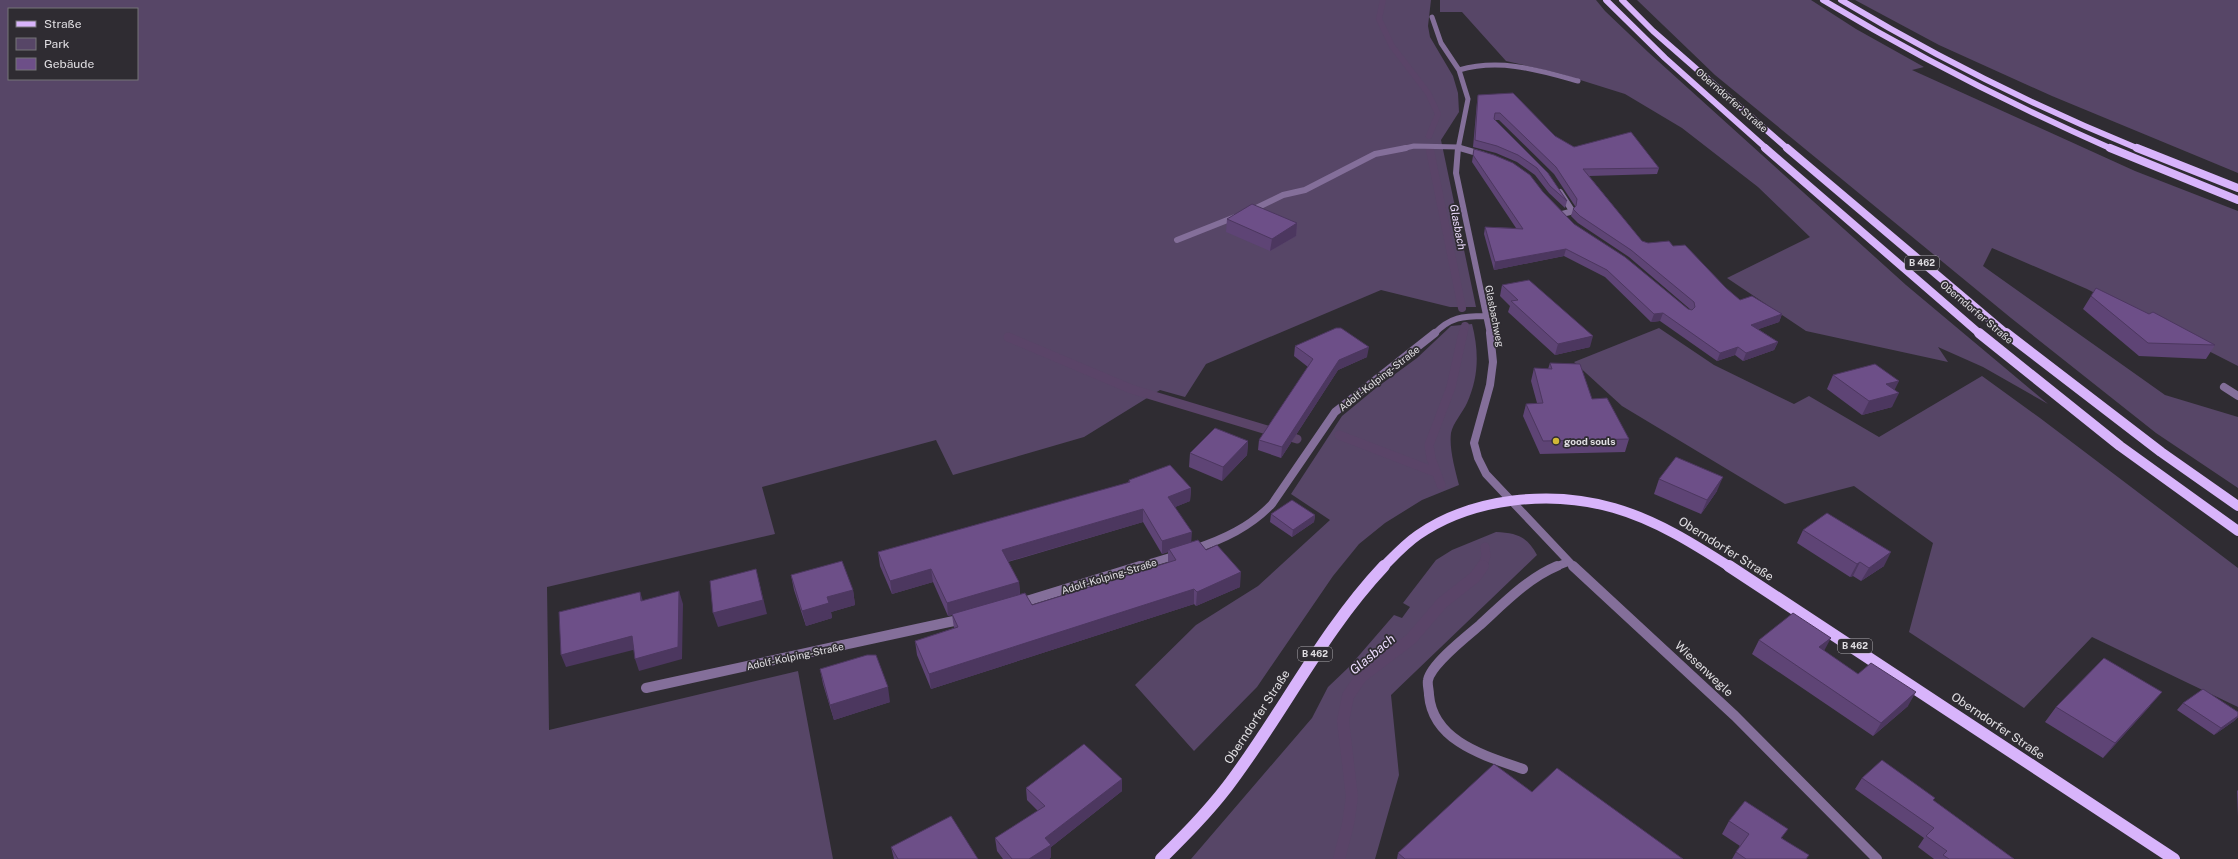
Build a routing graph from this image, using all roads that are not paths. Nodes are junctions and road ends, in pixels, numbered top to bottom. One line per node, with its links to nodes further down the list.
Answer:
1 (1606, 0): 20 (main road, Oberndorfer Straße / B 462)
2 (1622, 0): 19 (main road, Oberndorfer Straße / B 462)
3 (1823, 0): 12 (main road)
4 (1841, 0): 11 (main road)
5 (1432, 17): 6 (street, Glasbachweg)
6 (1459, 70): 7 (street); 8 (street, Glasbachweg)
7 (1578, 81)
8 (1458, 147): 9 (street); 14 (street); 15 (street, Glasbachweg)
9 (1494, 158)
10 (1557, 188): 13 (street)
11 (2238, 188)
12 (2238, 200)
13 (1570, 222)
14 (1177, 240)
15 (1485, 316): 18 (street, Glasbachweg); 22 (street, Adolf-Kolping-Straße)
16 (2224, 387): 17 (street)
17 (2238, 396)
18 (1510, 501): 21 (street, Wiesenwegle); 26 (main road, Oberndorfer Straße / B 462); 28 (main road, Oberndorfer Straße / B 462)
19 (2238, 506)
20 (2238, 531)
21 (1568, 562): 25 (street); 27 (street, Wiesenwegle)
22 (1012, 605)
23 (974, 616): 24 (street, Adolf-Kolping-Straße)
24 (646, 688)
25 (1523, 769)
26 (1161, 859)
27 (1877, 859)
28 (2174, 859)

